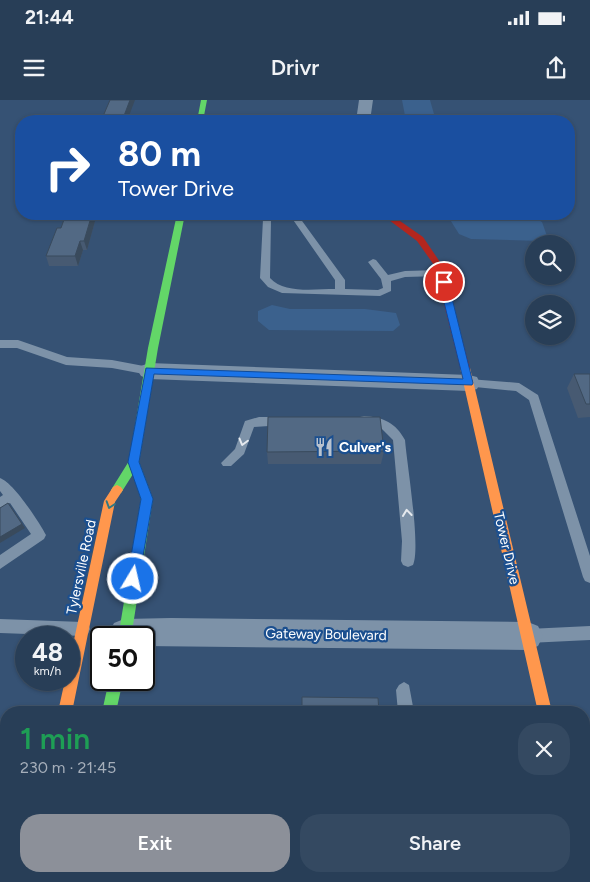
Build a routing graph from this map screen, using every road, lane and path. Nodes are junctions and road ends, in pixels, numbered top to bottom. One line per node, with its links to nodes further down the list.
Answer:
1 (204, 100): 3 (main road)
2 (366, 100): 4 (street)
3 (201, 115)
4 (364, 115)
5 (180, 220): 14 (main road, Tylersville Road)
6 (267, 220): 12 (lane)
7 (297, 220): 12 (lane)
8 (393, 220): 10 (main road, Tower Drive)
9 (373, 262): 11 (lane)
10 (440, 273): 11 (lane); 15 (main road, Tower Drive)
11 (386, 278): 12 (lane)
12 (340, 292)
13 (0, 344): 14 (lane)
14 (149, 371): 15 (street); 18 (main road, Tylersville Road)
15 (467, 375): 25 (lane); 31 (main road, Tower Drive)
16 (354, 420): 23 (lane, one-way to 16)
17 (297, 421): 19 (lane, one-way to 19)
18 (134, 462): 27 (main road, Tylersville Road); 28 (main road, Tylersville Road, one-way to 28)
19 (227, 463)
20 (0, 483): 21 (lane)
21 (12, 496): 22 (lane); 24 (lane)
22 (0, 503)
23 (408, 561)
24 (0, 563)
25 (590, 577)
26 (0, 626): 28 (lane)
27 (126, 626)
28 (83, 629): 34 (main road, Tylersville Road)
29 (155, 633): 31 (street, Gateway Boulevard)
30 (590, 633): 31 (lane)
31 (528, 636): 37 (main road, Tower Drive)
32 (404, 690): 36 (lane)
33 (114, 691): 35 (main road)
34 (66, 706)
35 (110, 706)
36 (405, 706)
37 (544, 706)

